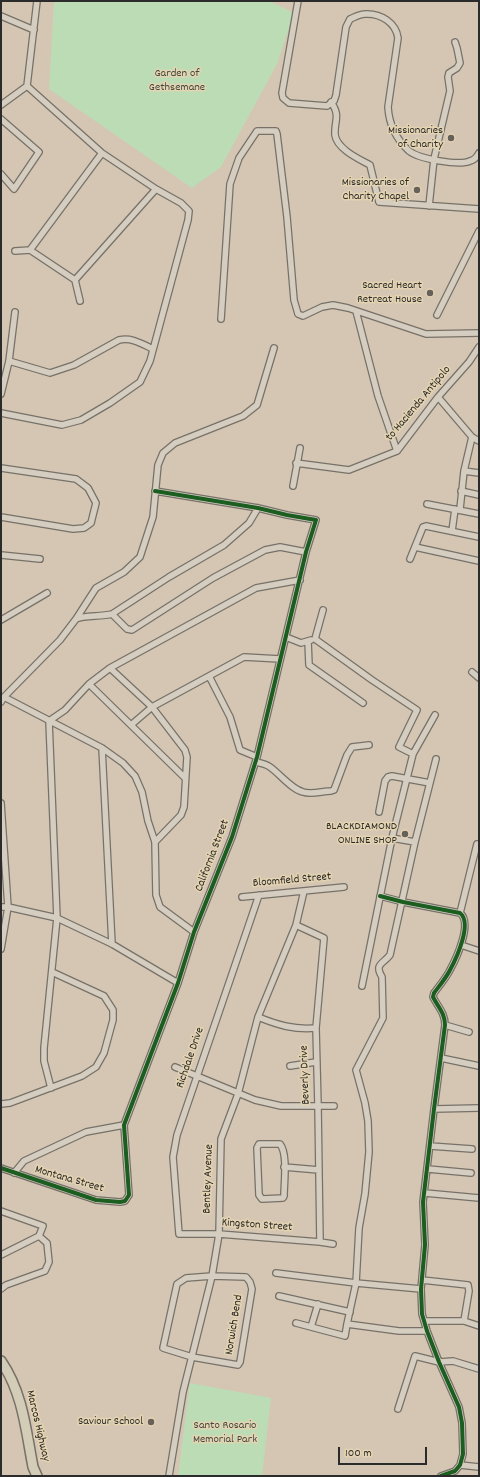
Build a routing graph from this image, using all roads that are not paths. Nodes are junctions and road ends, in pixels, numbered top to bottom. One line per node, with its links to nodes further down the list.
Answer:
1 (37, 1): 4 (street)
2 (298, 1): 7 (street)
3 (1, 16): 4 (street)
4 (34, 30): 6 (street)
5 (454, 42): 12 (street)
6 (27, 86): 8 (street); 10 (street)
7 (332, 102): 12 (street); 15 (street)
8 (1, 105)
9 (1, 119): 13 (street)
10 (102, 153): 14 (street); 19 (street)
11 (479, 153): 12 (street)
12 (434, 159): 15 (street)
13 (1, 174)
14 (156, 189): 20 (street); 29 (street)
15 (429, 206): 16 (street)
16 (479, 209)
17 (479, 231): 24 (street)
18 (14, 250): 19 (street)
19 (30, 250): 20 (street)
20 (75, 280): 21 (street)
21 (80, 301)
22 (356, 311): 25 (street); 26 (street); 37 (street)
23 (15, 312): 30 (street)
24 (437, 315)
25 (221, 319)
26 (479, 333)
27 (479, 347): 32 (street, to Hacienda Antipolo)
28 (274, 348): 43 (street)
29 (153, 349): 30 (street); 33 (street)
30 (9, 360): 31 (street)
31 (1, 394)
32 (438, 397): 34 (street); 37 (street, to Hacienda Antipolo)
33 (1, 413)
34 (472, 437): 35 (street); 40 (street)
35 (479, 441)
36 (300, 448): 38 (street)
37 (397, 451): 38 (street, to Hacienda Antipolo)
38 (296, 462): 42 (street)
39 (1, 468): 50 (street)
40 (464, 471): 41 (street); 44 (street)
41 (479, 473)
42 (293, 486)
43 (155, 491): 47 (street); 63 (street)
44 (461, 491): 45 (street); 48 (street)
45 (479, 495)
46 (427, 504): 48 (street)
47 (258, 508): 54 (street, California Street); 62 (street)
48 (458, 509): 49 (street); 51 (street)
49 (479, 514)
50 (1, 518)
51 (452, 531): 52 (street); 53 (street)
52 (479, 537)
53 (415, 547): 57 (street); 58 (street)
54 (306, 552): 59 (street, California Street); 62 (street)
55 (1, 555): 56 (street)
56 (40, 559)
57 (410, 559)
58 (479, 561)
59 (300, 580): 65 (street, California Street); 69 (street)
60 (47, 593): 64 (street)
61 (323, 610): 66 (street)
62 (112, 614): 63 (street)
63 (76, 619): 74 (street)
64 (1, 620)
65 (286, 637): 67 (street); 68 (street, California Street)
66 (315, 639): 67 (street); 82 (street)
67 (308, 641): 75 (street)
68 (280, 658): 71 (street); 83 (street, California Street)
69 (110, 668): 73 (street); 76 (street)
70 (472, 672): 72 (street)
71 (209, 676): 76 (street); 83 (street)
72 (479, 678)
73 (89, 684): 78 (street); 79 (street)
74 (2, 699): 78 (street)
75 (362, 703)
76 (152, 707): 79 (street); 85 (street)
77 (435, 715): 82 (street)
78 (49, 720): 81 (street); 103 (street)
79 (131, 725): 85 (street)
80 (369, 745): 83 (street)
81 (102, 748): 91 (street); 106 (street)
82 (413, 754): 86 (street)
83 (256, 759): 105 (street, California Street)
84 (436, 759): 87 (street)
85 (185, 778): 91 (street)
86 (406, 778): 87 (street); 89 (street); 90 (street)
87 (430, 783): 92 (street)
88 (1, 803): 101 (street)
89 (379, 812)
90 (392, 838): 92 (street); 97 (street)
91 (155, 842): 105 (street)
92 (415, 842): 99 (street)
93 (477, 844): 102 (street)
94 (344, 887): 95 (street, Bloomfield Street)
95 (304, 891): 96 (street, Bloomfield Street); 104 (street, Bentley Avenue)
96 (259, 895): 98 (street, Bloomfield Street); 122 (street, Richdale Drive)
97 (380, 896): 99 (street); 112 (street)
98 (242, 897)
99 (403, 902): 102 (street); 152 (street)
100 (1, 907): 101 (street)
101 (8, 907): 103 (street); 108 (street)
102 (460, 913): 107 (street)
103 (57, 918): 106 (street); 110 (street)
104 (296, 925): 113 (street, Bentley Avenue); 115 (street, Beverly Drive)
105 (194, 932): 111 (street, California Street)
106 (112, 944): 111 (street)
107 (461, 945): 109 (street); 114 (street)
108 (1, 950)
109 (479, 951)
110 (52, 972): 123 (street); 123 (street)
111 (178, 983): 130 (street, California Street)
112 (362, 986)
113 (258, 1017): 115 (street); 124 (street, Bentley Avenue)
114 (445, 1025): 116 (street); 117 (street)
115 (316, 1028): 118 (street, Beverly Drive)
116 (469, 1032)
117 (441, 1058): 120 (street); 129 (street)
118 (316, 1062): 119 (street); 126 (street, Beverly Drive)
119 (290, 1066)
120 (479, 1066)
121 (175, 1067): 122 (street)
122 (197, 1075): 124 (street); 143 (street, Richdale Drive)
123 (51, 1088): 125 (street)
124 (238, 1094): 126 (street); 144 (street, Bentley Avenue)
125 (1, 1104)
126 (318, 1106): 127 (street); 136 (street, Beverly Drive)
127 (334, 1106)
128 (479, 1108): 129 (street)
129 (434, 1109): 131 (street)
130 (124, 1125): 137 (street); 140 (street, California Street)
131 (430, 1146): 132 (street); 135 (street)
132 (472, 1149)
133 (284, 1167): 133 (street); 136 (street)
134 (1, 1168): 137 (street, Montana Street)
135 (428, 1169): 138 (street); 139 (street)
136 (319, 1170): 146 (street, Beverly Drive)
137 (14, 1173): 140 (street, Montana Street)
138 (471, 1173)
139 (425, 1193): 141 (street); 151 (street)
140 (129, 1195)
141 (479, 1198)
142 (1, 1211): 145 (street)
143 (179, 1234): 144 (street, Kingston Street)
144 (219, 1234): 146 (street, Kingston Street); 150 (street, Bentley Avenue)
145 (38, 1236): 148 (street); 153 (street)
146 (320, 1242): 147 (street, Kingston Street)
147 (333, 1244)
148 (1, 1255)
149 (276, 1273): 152 (street)
150 (212, 1276): 165 (street, Bentley Avenue); 165 (street); 165 (street, Norwich Bend)
151 (422, 1280): 154 (street); 159 (street)
152 (356, 1283): 154 (street); 157 (street)
153 (1, 1289)
154 (421, 1289): 158 (street)
155 (279, 1296): 156 (street)
156 (318, 1304): 157 (street); 163 (street)
157 (350, 1312): 161 (street)
158 (424, 1321): 159 (street); 164 (street)
159 (464, 1321): 162 (street)
160 (296, 1323): 163 (street)
161 (347, 1324): 163 (street); 164 (street)
162 (479, 1326)
163 (311, 1327)
164 (427, 1331): 167 (street)
165 (192, 1357): 173 (street, Bentley Avenue)
166 (1, 1362): 172 (main road, Marcos Highway)
167 (439, 1362): 168 (street); 169 (street); 170 (street)
168 (479, 1369)
169 (398, 1409)
170 (460, 1465): 171 (street); 174 (street)
171 (479, 1467)
172 (37, 1476)
173 (169, 1476)
174 (441, 1476)

